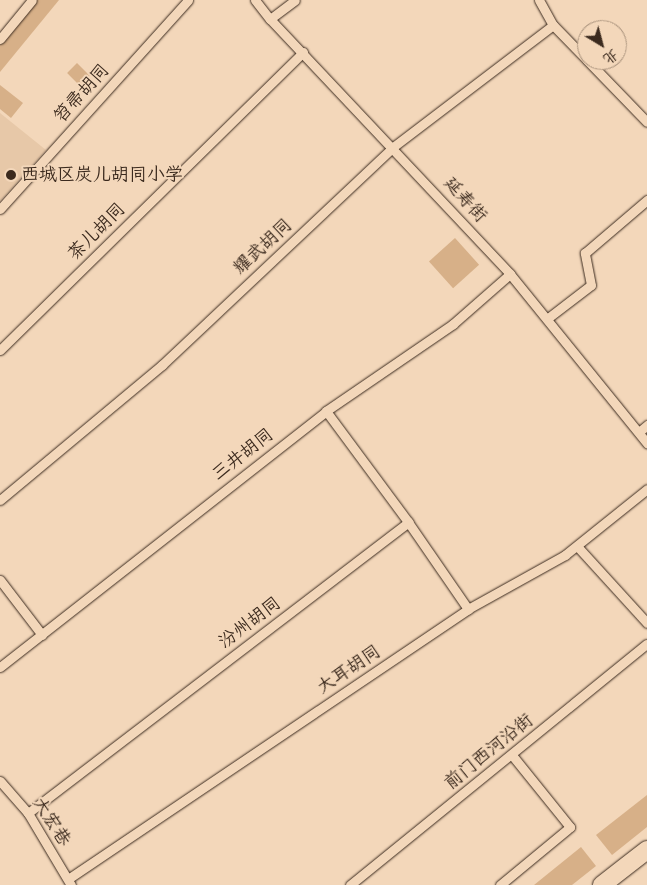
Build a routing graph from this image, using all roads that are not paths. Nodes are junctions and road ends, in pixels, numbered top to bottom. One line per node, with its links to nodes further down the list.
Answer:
1 (32, 0): 8 (lane)
2 (188, 0): 15 (lane, 笤帚胡同)
3 (256, 0): 6 (lane, 延寿街)
4 (294, 0): 6 (lane)
5 (539, 0): 7 (lane)
6 (270, 19): 10 (lane, 延寿街)
7 (553, 25): 9 (lane); 13 (lane, 耀武胡同)
8 (0, 39)
9 (577, 50)
10 (303, 52): 13 (lane, 延寿街); 18 (lane, 茶儿胡同)
11 (597, 70): 12 (lane)
12 (647, 122)
13 (393, 147): 16 (lane, 延寿街); 24 (lane, 耀武胡同)
14 (647, 200): 17 (lane)
15 (0, 209)
16 (510, 274): 17 (lane, 延寿街); 19 (lane, 三井胡同)
17 (548, 318): 21 (lane, 延寿街)
18 (0, 350)
19 (326, 411): 25 (lane); 30 (lane, 三井胡同)
20 (647, 425): 21 (lane)
21 (639, 432): 22 (lane, 延寿街)
22 (647, 444)
23 (647, 489): 26 (lane, 大耳胡同)
24 (0, 500)
25 (408, 522): 28 (lane); 35 (lane, 汾州胡同)
26 (577, 546): 28 (lane, 大耳胡同); 29 (lane)
27 (0, 580): 30 (lane)
28 (468, 609): 37 (lane, 大耳胡同)
29 (647, 623)
30 (42, 635): 32 (lane, 三井胡同)
31 (647, 644): 33 (lane, 前门西河沿街)
32 (0, 667)
33 (512, 755): 38 (lane, 前门西河沿街); 39 (lane)
34 (0, 780): 35 (lane, 大宏巷)
35 (28, 812): 37 (lane, 大宏巷)
36 (647, 850): 40 (street)
37 (70, 882)
38 (350, 885)
39 (500, 885)
40 (602, 885)

